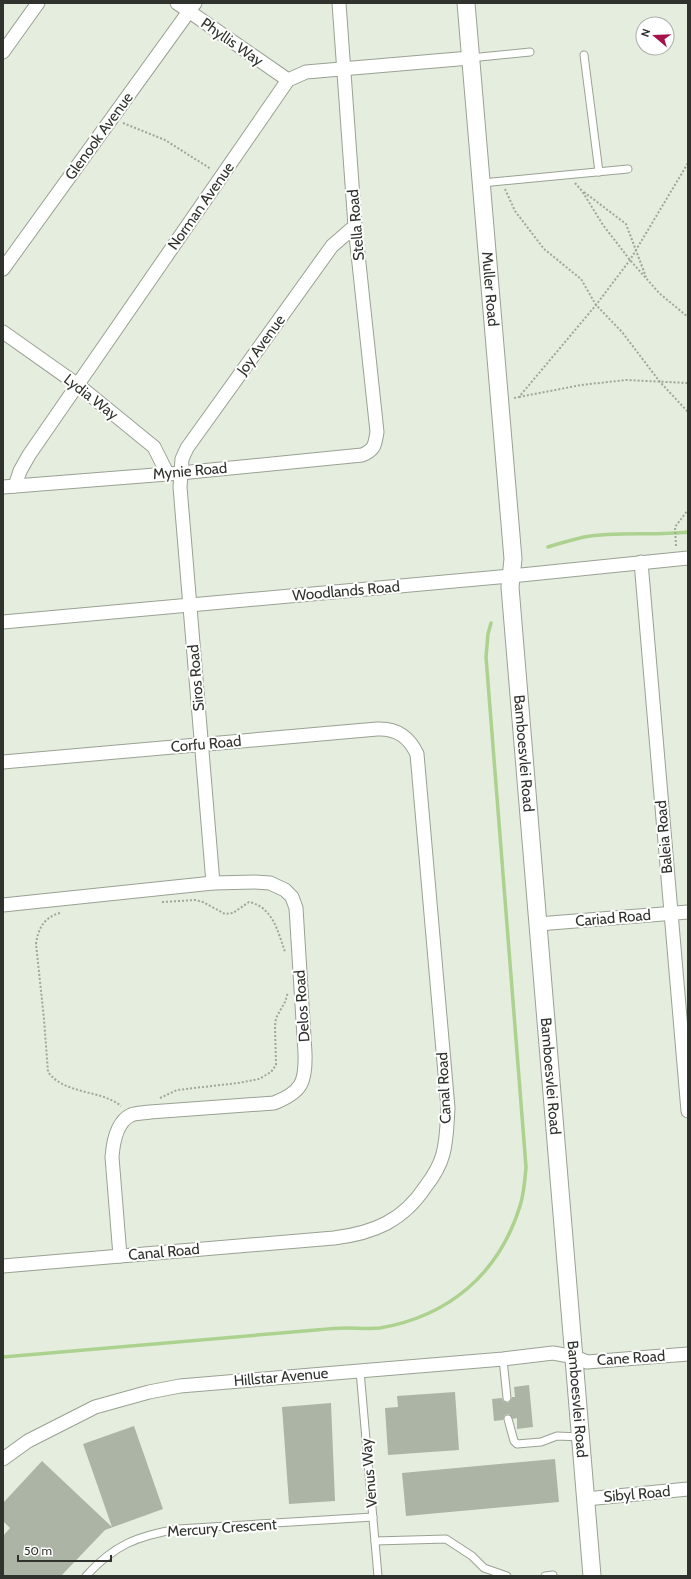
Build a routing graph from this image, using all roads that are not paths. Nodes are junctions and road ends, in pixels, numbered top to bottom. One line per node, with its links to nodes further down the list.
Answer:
1 (38, 3): 6 (street)
2 (177, 3): 5 (street, Phyllis Way)
3 (339, 3): 10 (street, Stella Road)
4 (466, 3): 9 (street, Muller Road)
5 (192, 7): 11 (street, Phyllis Way); 16 (street, Glenook Avenue)
6 (3, 52)
7 (530, 52): 9 (lane)
8 (584, 55): 13 (lane)
9 (470, 58): 10 (street); 14 (street, Muller Road)
10 (344, 68): 11 (street); 15 (street, Stella Road)
11 (288, 80): 18 (street, Norman Avenue)
12 (628, 169): 13 (lane)
13 (598, 172): 14 (lane)
14 (481, 183): 25 (street, Muller Road)
15 (355, 226): 19 (street, Stella Road); 21 (street, Joy Avenue)
16 (3, 269)
17 (3, 332): 18 (street, Lydia Way)
18 (78, 385): 20 (street, Lydia Way); 22 (street, Norman Avenue)
19 (374, 447): 21 (street, Mynie Road)
20 (167, 473): 21 (street, Mynie Road); 22 (street, Mynie Road)
21 (180, 473): 26 (street, Siros Road)
22 (9, 486)
23 (688, 558): 24 (street, Woodlands Road)
24 (641, 562): 25 (street, Woodlands Road); 34 (street, Baleia Road)
25 (511, 576): 26 (street, Woodlands Road); 35 (street, Bamboesvlei Road)
26 (190, 605): 27 (street, Woodlands Road); 29 (street, Siros Road)
27 (3, 622)
28 (407, 738): 29 (street, Corfu Road); 37 (street, Canal Road)
29 (202, 744): 30 (street, Corfu Road); 31 (street, Siros Road)
30 (3, 762)
31 (213, 883): 32 (street, Delos Road); 37 (street, Delos Road)
32 (3, 905)
33 (688, 912): 34 (street, Cariad Road)
34 (671, 913): 35 (street, Cariad Road); 36 (street, Baleia Road)
35 (538, 924): 40 (street, Bamboesvlei Road)
36 (688, 1111)
37 (120, 1256): 38 (street, Canal Road)
38 (3, 1266)
39 (688, 1354): 40 (street, Cane Road)
40 (575, 1357): 41 (street, Hillstar Avenue); 45 (street, Bamboesvlei Road)
41 (503, 1359): 42 (street, Hillstar Avenue); 43 (lane)
42 (360, 1371): 46 (street, Hillstar Avenue); 49 (lane, Venus Way)
43 (507, 1398)
44 (508, 1419): 45 (lane)
45 (581, 1436): 48 (street, Bamboesvlei Road)
46 (3, 1459)
47 (688, 1489): 48 (street, Sibyl Road)
48 (586, 1499): 54 (street, Bamboesvlei Road)
49 (373, 1517): 50 (lane, Venus Way); 51 (lane, Mercury Crescent)
50 (375, 1541): 52 (lane, Venus Way); 53 (lane)
51 (86, 1576)
52 (378, 1576)
53 (507, 1576)
54 (592, 1576)

